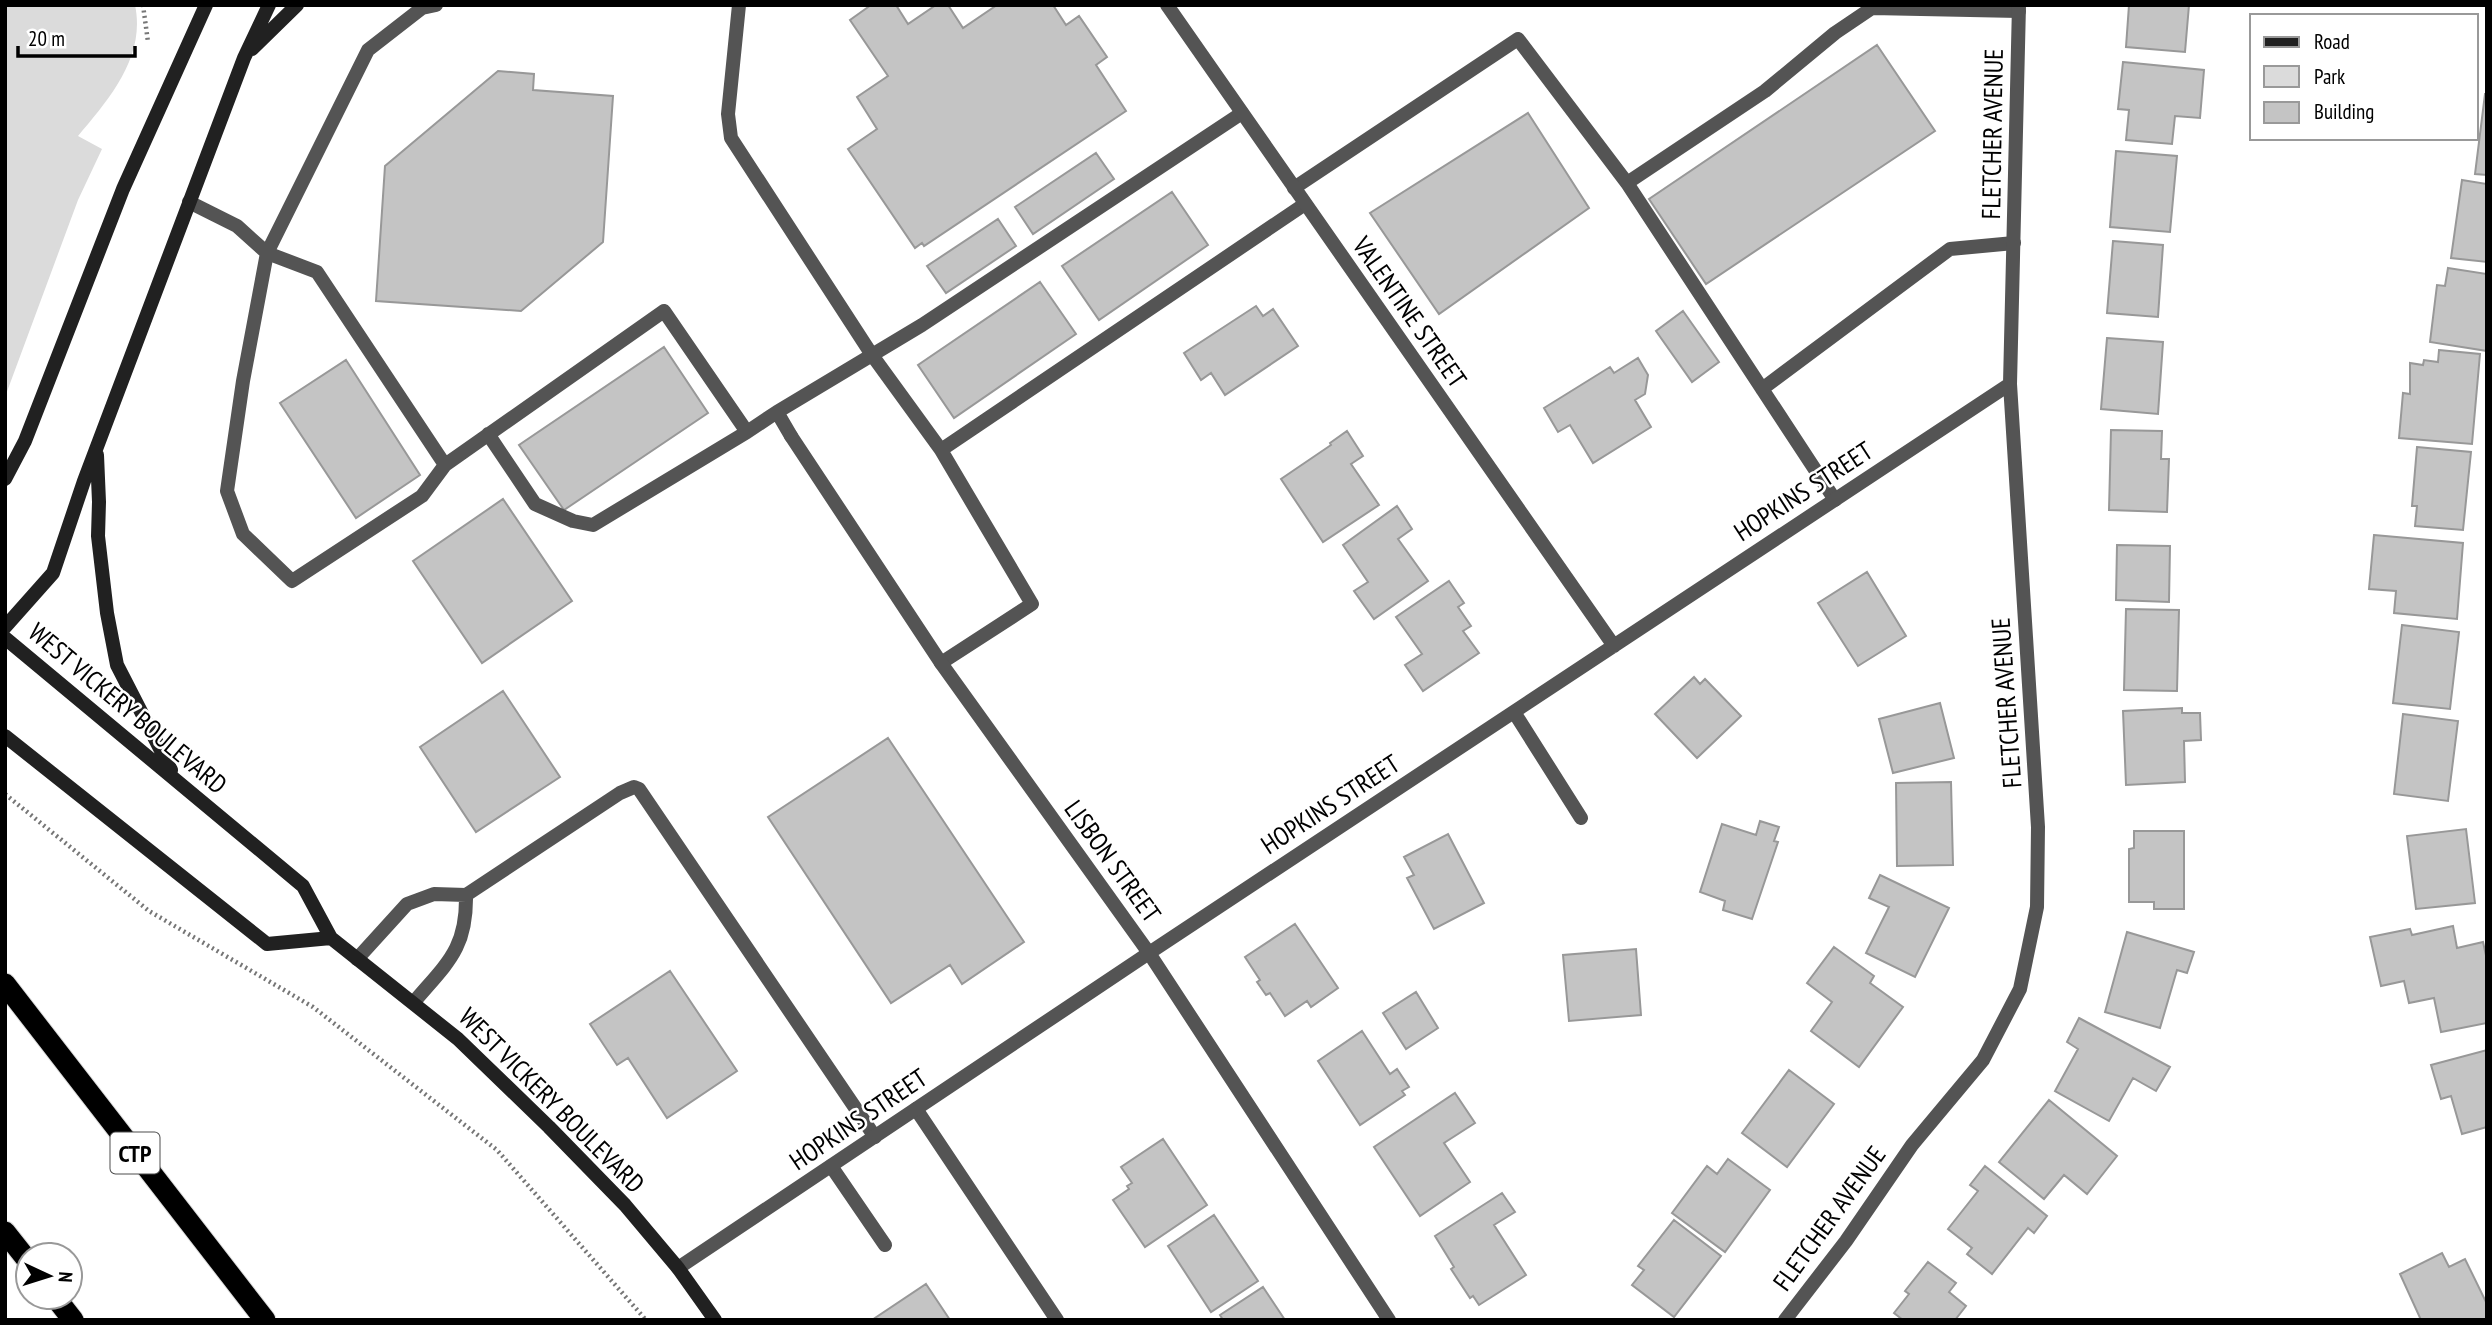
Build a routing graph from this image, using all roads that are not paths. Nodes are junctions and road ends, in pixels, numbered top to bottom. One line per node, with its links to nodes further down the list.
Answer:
1 (206, 5): 25 (main road)
2 (269, 5): 8 (main road)
3 (297, 5): 8 (main road)
4 (436, 5): 15 (street)
5 (739, 5): 16 (street)
6 (1167, 5): 9 (street, VALENTINE STREET)
7 (2019, 8): 10 (street); 14 (street, FLETCHER AVENUE)
8 (244, 58): 12 (main road)
9 (1242, 113): 11 (street, VALENTINE STREET); 16 (street)
10 (1627, 183): 11 (street); 18 (street)
11 (1294, 188): 13 (street, VALENTINE STREET)
12 (190, 202): 15 (street); 22 (main road)
13 (1305, 204): 23 (street); 29 (street, VALENTINE STREET)
14 (2014, 243): 17 (street, FLETCHER AVENUE); 18 (street)
15 (267, 253): 24 (street); 24 (street)
16 (872, 355): 19 (street); 23 (street)
17 (2010, 384): 26 (street, HOPKINS STREET); 50 (street, FLETCHER AVENUE)
18 (1762, 388): 26 (street)
19 (777, 412): 20 (street); 30 (street, LISBON STREET)
20 (747, 432): 21 (street); 21 (street)
21 (488, 434): 24 (street)
22 (97, 448): 27 (main road); 33 (main road)
23 (941, 450): 30 (street)
24 (445, 465)
25 (5, 479)
26 (1835, 500): 29 (street, HOPKINS STREET)
27 (5, 627)
28 (5, 638): 33 (main road, WEST VICKERY BOULEVARD)
29 (1614, 646): 31 (street, HOPKINS STREET)
30 (941, 663): 37 (street, LISBON STREET)
31 (1514, 712): 34 (street); 37 (street, HOPKINS STREET)
32 (5, 736): 36 (main road)
33 (175, 778): 36 (main road, WEST VICKERY BOULEVARD)
34 (1581, 818)
35 (466, 895): 38 (street); 40 (street); 42 (street)
36 (331, 937): 38 (main road, WEST VICKERY BOULEVARD)
37 (1149, 953): 41 (street, HOPKINS STREET); 49 (street, LISBON STREET)
38 (356, 959): 40 (main road, WEST VICKERY BOULEVARD)
39 (5, 984): 46 (highway, CTP)
40 (414, 1002): 45 (main road, WEST VICKERY BOULEVARD)
41 (916, 1109): 42 (street, HOPKINS STREET); 48 (street)
42 (875, 1137): 43 (street, HOPKINS STREET)
43 (831, 1166): 44 (street); 45 (street, HOPKINS STREET)
44 (885, 1245)
45 (678, 1268): 47 (main road, WEST VICKERY BOULEVARD)
46 (265, 1320)
47 (715, 1320)
48 (1057, 1320)
49 (1388, 1320)
50 (1785, 1320)

